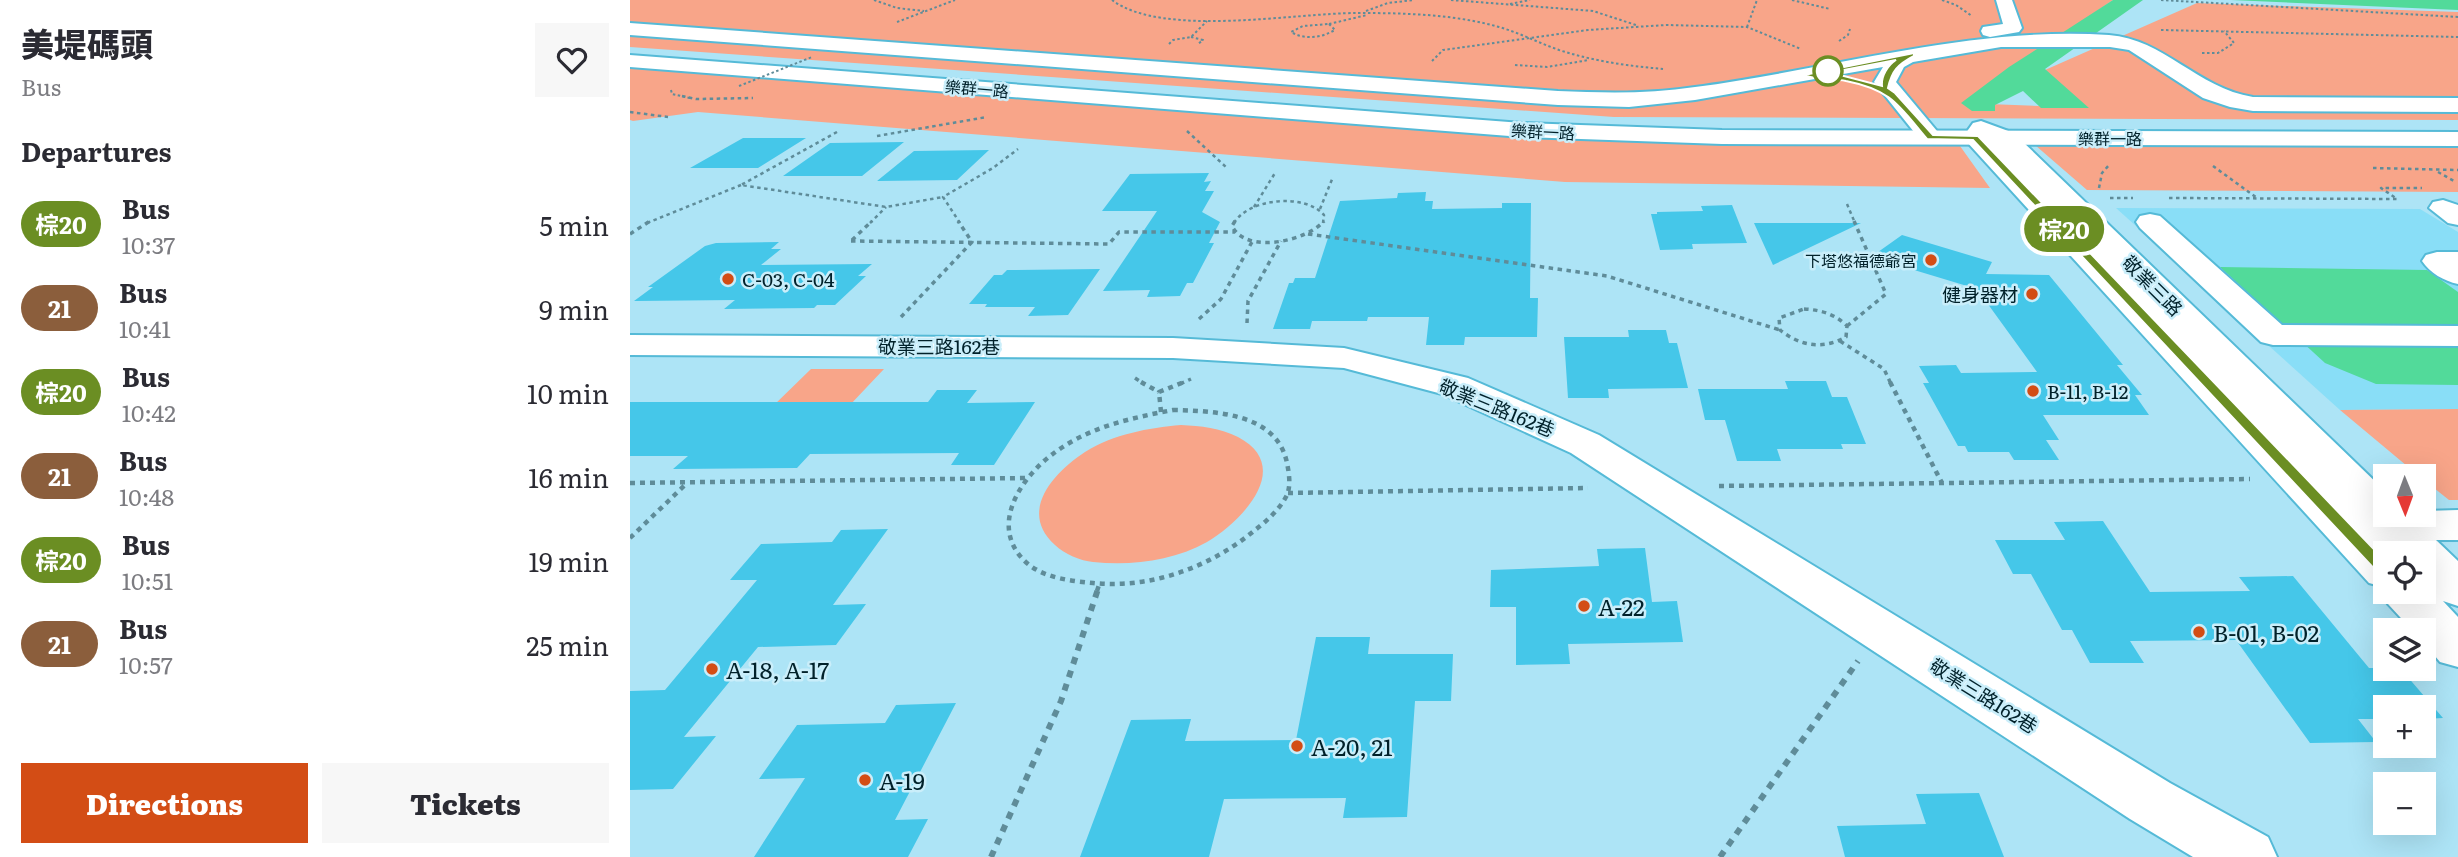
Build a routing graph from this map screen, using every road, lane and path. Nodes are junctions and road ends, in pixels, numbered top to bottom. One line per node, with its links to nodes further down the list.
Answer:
1 (874, 0): 13 (path)
2 (955, 0): 13 (path)
3 (1112, 0): 17 (path)
4 (1414, 0): 14 (path)
5 (1451, 0): 11 (path)
6 (1530, 0): 11 (path)
7 (1757, 0): 21 (path)
8 (1792, 0): 12 (path)
9 (2004, 0): 27 (main road)
10 (2161, 0): 16 (path)
11 (1502, 6): 20 (path)
12 (1830, 9)
13 (925, 12): 18 (path)
14 (1362, 13): 15 (path); 17 (path)
15 (1371, 13): 19 (path); 26 (path)
16 (2458, 17)
17 (1208, 20): 24 (path)
18 (891, 24)
19 (1329, 24): 19 (path)
20 (1638, 26): 21 (path); 26 (path)
21 (1747, 27): 28 (path)
22 (630, 29): 35 (main road)
23 (2224, 31): 25 (path)
24 (1191, 37)
25 (2458, 37)
26 (1529, 38): 33 (path); 34 (path)
27 (2001, 41): 30 (main road); 38 (main road)
28 (1804, 50)
29 (630, 52): 45 (main road, 樂群一路)
30 (1912, 55): 35 (main road); 37 (main road)
31 (812, 57): 36 (path, bridge)
32 (630, 61): 45 (main road, 樂群一路)
33 (1429, 64)
34 (1673, 69)
35 (1807, 75): 37 (main road)
36 (739, 86)
37 (1893, 94): 45 (main road)
38 (2458, 105)
39 (630, 112): 41 (path)
40 (993, 116): 47 (path)
41 (668, 117)
42 (1179, 124): 51 (path)
43 (2458, 130): 46 (main road, 樂群一路)
44 (836, 132): 56 (path)
45 (1926, 133): 46 (main road, 樂群一路)
46 (1987, 134): 48 (main road, 樂群一路); 92 (main road, 敬業三路); 94 (main road, 敬業三路)
47 (877, 136)
48 (2458, 139)
49 (1017, 149): 57 (path)
50 (2207, 161): 59 (path)
51 (1227, 169)
52 (2434, 170): 55 (path)
53 (1275, 173): 64 (path)
54 (1332, 177): 65 (path)
55 (2458, 184)
56 (741, 185): 63 (path); 67 (path)
57 (943, 197): 63 (path); 71 (path)
58 (2104, 198): 62 (path)
59 (2258, 198): 61 (path); 62 (path)
60 (1847, 204): 74 (path)
61 (2444, 204)
62 (2152, 206): 76 (main road)
63 (886, 207): 71 (path)
64 (1254, 208): 65 (path); 66 (path)
65 (1320, 209): 68 (path)
66 (1235, 232): 69 (path); 71 (path)
67 (630, 234)
68 (1308, 234): 70 (path); 75 (path)
69 (1253, 240): 70 (path); 81 (path)
70 (1281, 241): 80 (path)
71 (972, 242): 79 (path)
72 (2458, 261): 73 (main road)
73 (2458, 275)
74 (1847, 326): 75 (path); 77 (path)
75 (1780, 330): 77 (path)
76 (2458, 336)
77 (1840, 341): 85 (path)
78 (630, 345): 79 (main road, 敬業三路162巷)
79 (873, 346): 81 (main road, 敬業三路162巷)
80 (1243, 352): 81 (main road, 敬業三路162巷); 88 (main road, 敬業三路162巷)
81 (1184, 363): 82 (path)
82 (1161, 412): 83 (path); 89 (path)
83 (1026, 478): 87 (path); 96 (path)
84 (2258, 479): 85 (path)
85 (1942, 483): 88 (path)
86 (630, 484): 87 (path)
87 (686, 484): 91 (path)
88 (1655, 486): 89 (path); 103 (main road, 敬業三路162巷)
89 (1288, 493): 96 (path)
90 (2458, 525): 93 (main road)
91 (630, 538)
92 (2410, 541)
93 (2423, 541)
94 (2373, 558)
95 (2436, 567): 97 (main road, 敬業三路)
96 (1098, 585): 101 (path)
97 (2458, 589)
98 (2416, 604): 99 (main road)
99 (2458, 648)
100 (1859, 660): 102 (path)
101 (991, 857)
102 (1720, 857)
103 (2247, 857)

